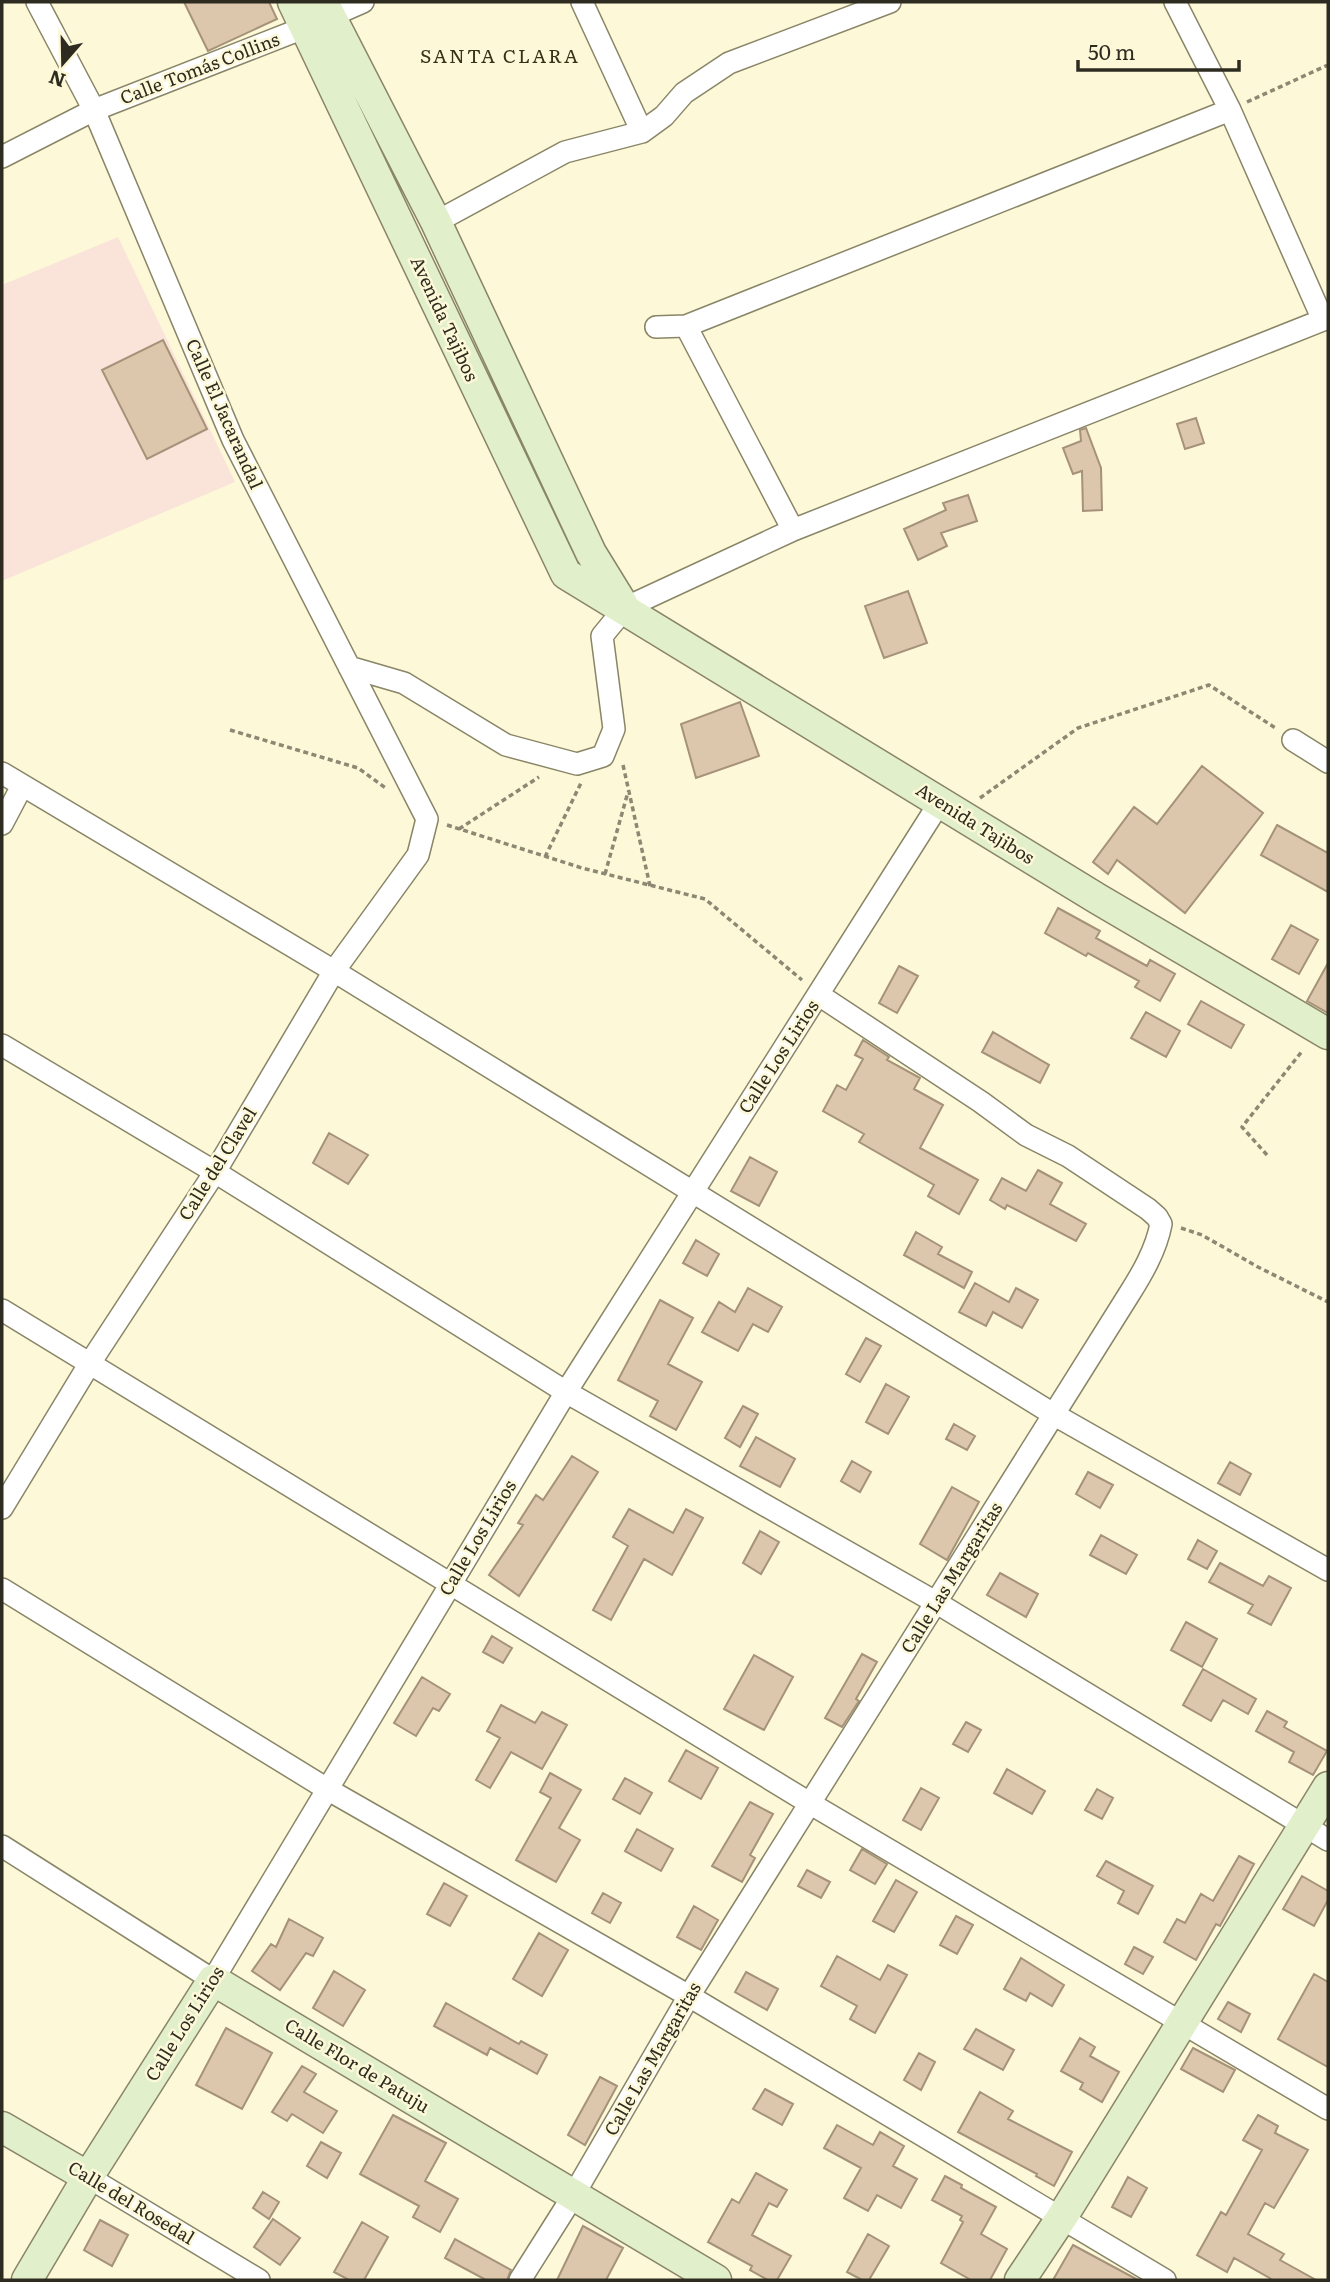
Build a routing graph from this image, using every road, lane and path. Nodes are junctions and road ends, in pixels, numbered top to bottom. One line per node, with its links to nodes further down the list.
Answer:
1 (37, 2): 8 (street, Calle El Jacarandal)
2 (363, 2): 6 (street, Calle Tomás Collins)
3 (583, 2): 10 (street)
4 (890, 2): 10 (street)
5 (1175, 2): 9 (street)
6 (313, 12): 8 (street, Calle Tomás Collins); 12 (street, Avenida Tajibos); 17 (street, Avenida Tajibos)
7 (1328, 65): 9 (path)
8 (94, 110): 11 (street, Calle Tomás Collins); 18 (street, Calle El Jacarandal)
9 (1230, 110): 13 (street); 14 (street)
10 (642, 132): 12 (street)
11 (2, 158)
12 (436, 222): 17 (street, Avenida Tajibos)
13 (1326, 319): 16 (street)
14 (686, 326): 15 (street); 16 (street)
15 (656, 327)
16 (793, 530): 17 (street)
17 (625, 608): 19 (street); 29 (street, Avenida Tajibos)
18 (349, 667): 23 (street); 30 (street, Calle El Jacarandal)
19 (614, 729): 22 (street); 28 (path)
20 (230, 730): 27 (path)
21 (1293, 740): 24 (street); 31 (path)
22 (593, 759): 23 (street); 34 (path)
23 (564, 760): 33 (path)
24 (1328, 762)
25 (2, 773): 26 (street)
26 (22, 786): 32 (street); 37 (street)
27 (387, 790)
28 (629, 790): 35 (path); 36 (path)
29 (940, 802): 31 (street, Avenida Tajibos); 38 (street, Calle Los Lirios)
30 (426, 819): 33 (path); 37 (street, Calle del Clavel)
31 (970, 821): 39 (street, Avenida Tajibos)
32 (2, 824)
33 (459, 829): 34 (path)
34 (545, 857): 35 (path)
35 (606, 874): 36 (path)
36 (650, 886): 38 (path)
37 (334, 971): 42 (street, Calle del Clavel); 43 (street)
38 (819, 995): 43 (street, Calle Los Lirios); 44 (street)
39 (1324, 1031): 41 (path)
40 (2, 1045): 42 (street)
41 (1267, 1155)
42 (215, 1172): 47 (street, Calle del Clavel); 48 (street)
43 (694, 1192): 48 (street, Calle Los Lirios); 49 (street)
44 (1161, 1224): 45 (path); 49 (street, Calle Las Margaritas)
45 (1328, 1302)
46 (2, 1310): 47 (street)
47 (90, 1363): 50 (street, Calle del Clavel); 52 (street)
48 (566, 1392): 52 (street, Calle Los Lirios); 54 (street)
49 (1054, 1414): 51 (street); 54 (street, Calle Las Margaritas)
50 (2, 1508)
51 (1328, 1570)
52 (451, 1583): 56 (street, Calle Los Lirios); 57 (street)
53 (2, 1589): 56 (street)
54 (937, 1602): 57 (street, Calle Las Margaritas); 58 (street)
55 (1328, 1787): 58 (street)
56 (327, 1789): 60 (street, Calle Los Lirios); 61 (street)
57 (811, 1804): 61 (street, Calle Las Margaritas); 62 (street)
58 (1316, 1833): 62 (street)
59 (2, 1846): 60 (street, Calle Flor de Patuju)
60 (213, 1980): 65 (street, Calle Los Lirios); 66 (street, Calle Flor de Patuju)
61 (689, 1996): 66 (street, Calle Las Margaritas); 67 (street)
62 (1182, 2023): 63 (street); 67 (street)
63 (1328, 2109)
64 (2, 2127): 65 (street, Calle del Rosedal)
65 (89, 2177): 68 (street, Calle Los Lirios); 69 (street, Calle del Rosedal)
66 (573, 2196): 70 (street, Calle Las Margaritas); 71 (street, Calle Flor de Patuju)
67 (1062, 2217): 72 (street); 73 (street)
68 (27, 2280)
69 (259, 2280)
70 (520, 2280)
71 (716, 2280)
72 (1020, 2280)
73 (1165, 2280)

